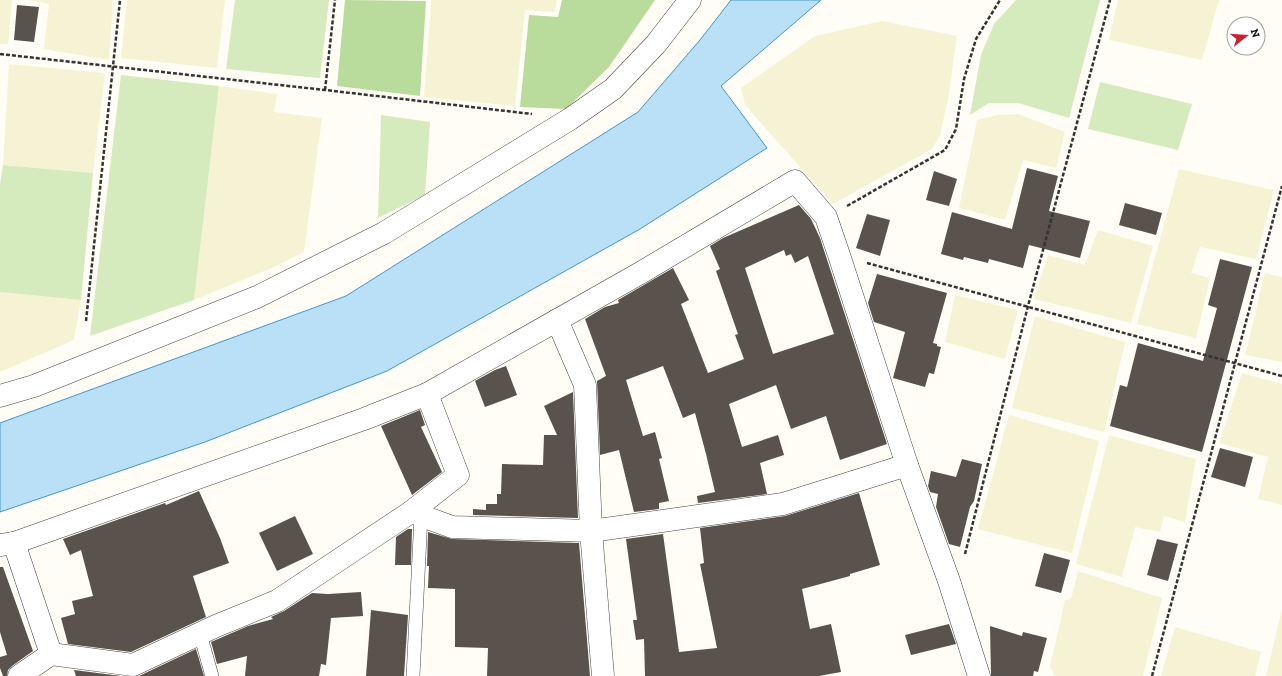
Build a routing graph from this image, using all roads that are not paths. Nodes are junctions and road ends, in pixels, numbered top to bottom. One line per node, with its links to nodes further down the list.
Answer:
1 (690, 0): 4 (street)
2 (557, 320): 3 (street); 5 (street); 7 (street)
3 (427, 394): 6 (street); 8 (street)
4 (0, 396)
5 (908, 465): 7 (street); 15 (street)
6 (416, 514): 7 (street); 9 (street); 13 (lane)
7 (591, 531): 14 (street)
8 (7, 544): 10 (street)
9 (200, 634): 10 (street); 12 (lane)
10 (50, 654): 11 (street)
11 (19, 676)
12 (212, 676)
13 (413, 676)
14 (603, 676)
15 (979, 676)

